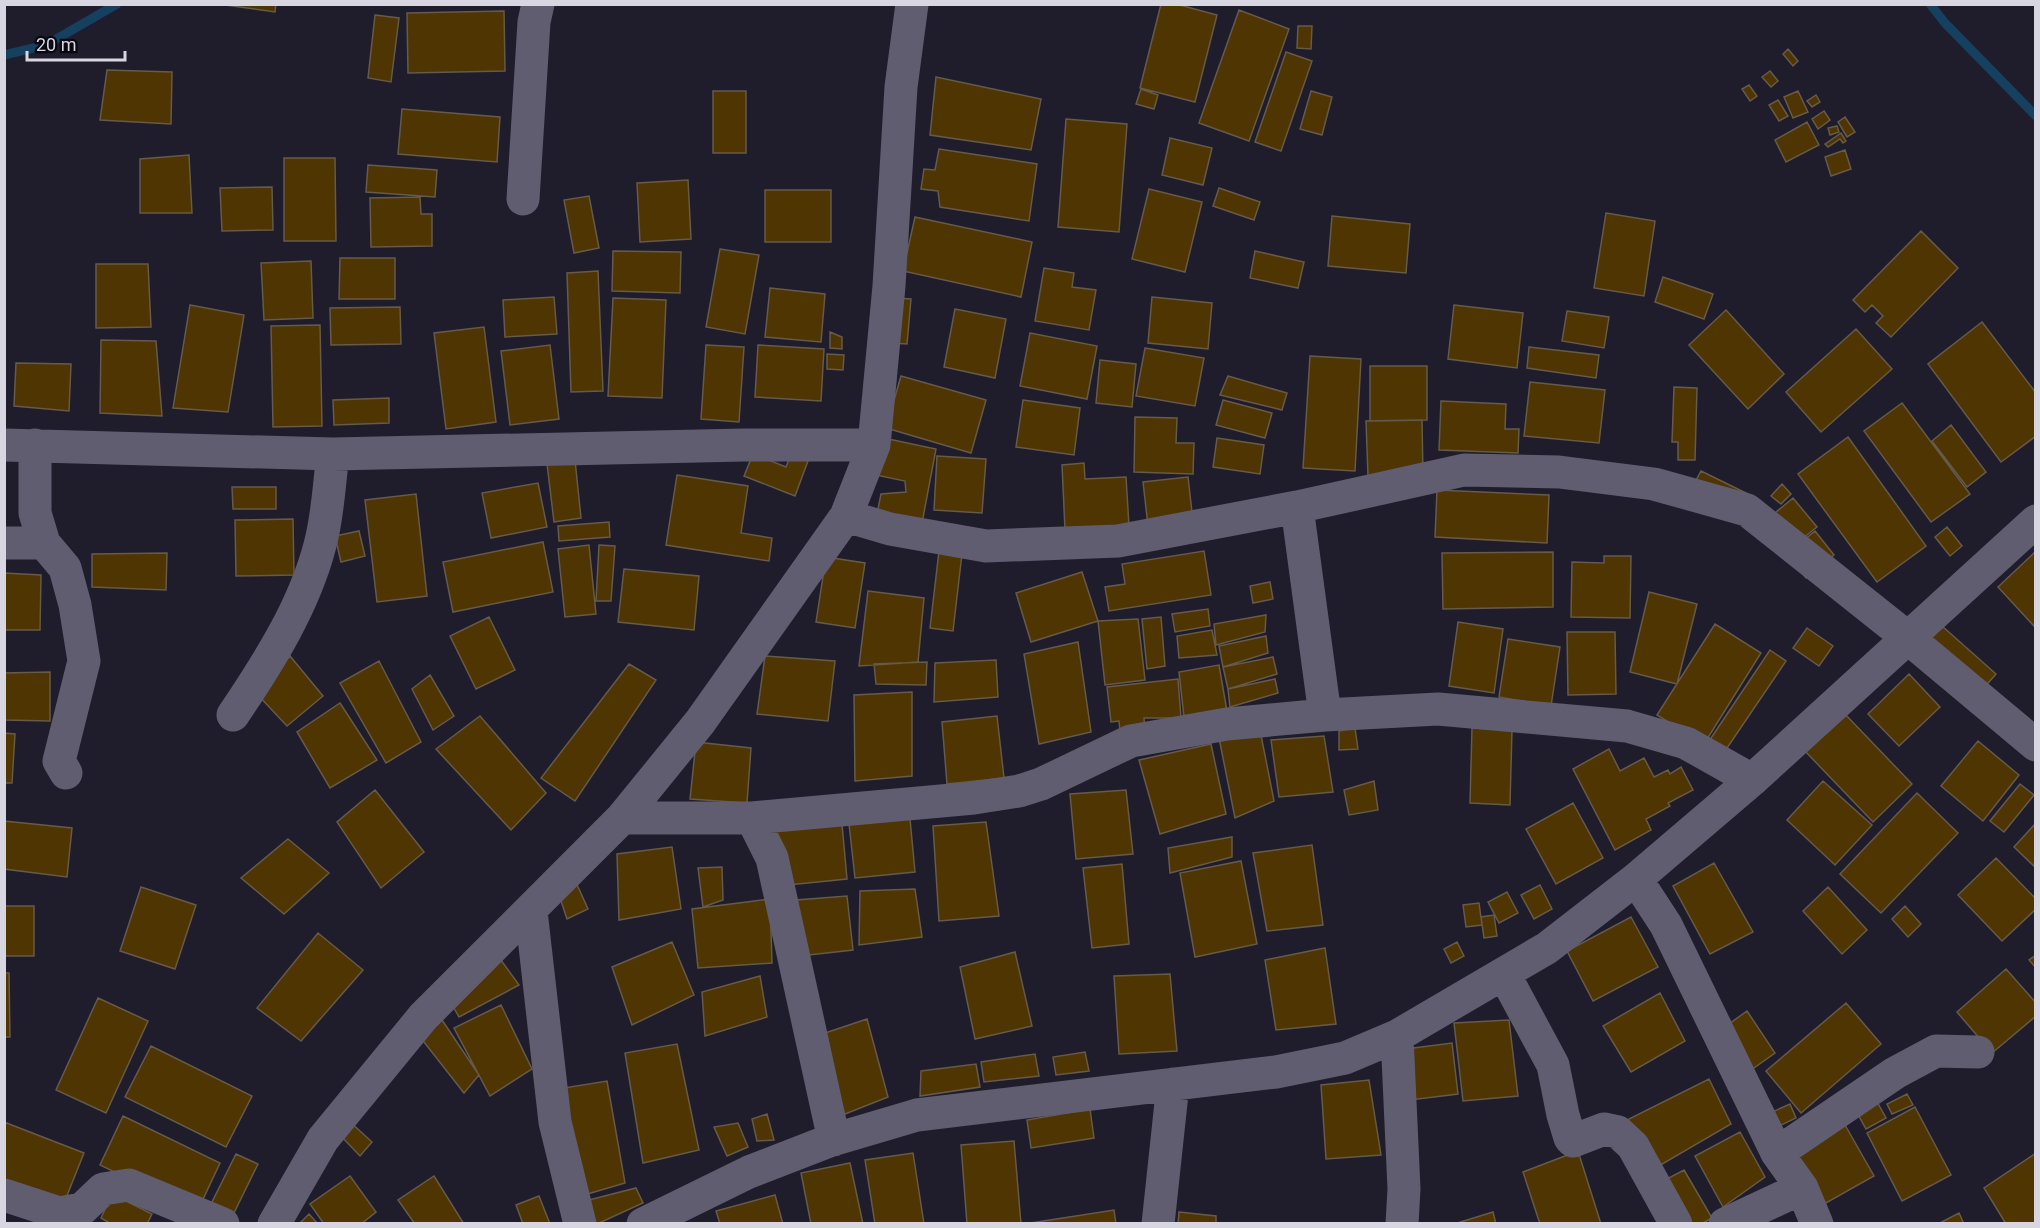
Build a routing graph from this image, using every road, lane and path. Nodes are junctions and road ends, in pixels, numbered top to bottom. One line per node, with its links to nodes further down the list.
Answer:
1 (538, 4): 3 (street)
2 (912, 4): 5 (street)
3 (523, 199)
4 (20, 445): 6 (street); 11 (street)
5 (874, 445): 6 (street); 8 (street)
6 (333, 454): 13 (street)
7 (1297, 507): 8 (street); 12 (street); 14 (street)
8 (846, 516): 18 (street)
9 (2036, 521): 12 (street)
10 (4, 543): 11 (street)
11 (44, 543): 16 (street)
12 (1908, 638): 15 (street); 17 (street)
13 (232, 716)
14 (1324, 716): 17 (street); 19 (street)
15 (2036, 745)
16 (66, 773)
17 (1752, 780): 20 (street)
18 (622, 818): 19 (street); 21 (street)
19 (752, 818): 26 (street)
20 (1636, 879): 22 (street); 27 (street)
21 (531, 911): 32 (street); 33 (street)
22 (1504, 974): 23 (street); 36 (street)
23 (1397, 1036): 25 (street); 35 (street)
24 (1978, 1052): 27 (street)
25 (1173, 1084): 26 (street); 34 (street)
26 (834, 1140): 30 (street)
27 (1778, 1153): 28 (street)
28 (1802, 1188): 37 (street); 38 (street)
29 (4, 1195): 31 (street)
30 (659, 1220)
31 (223, 1224)
32 (274, 1224)
33 (580, 1224)
34 (1158, 1224)
35 (1402, 1224)
36 (1676, 1224)
37 (1725, 1224)
38 (1817, 1224)

